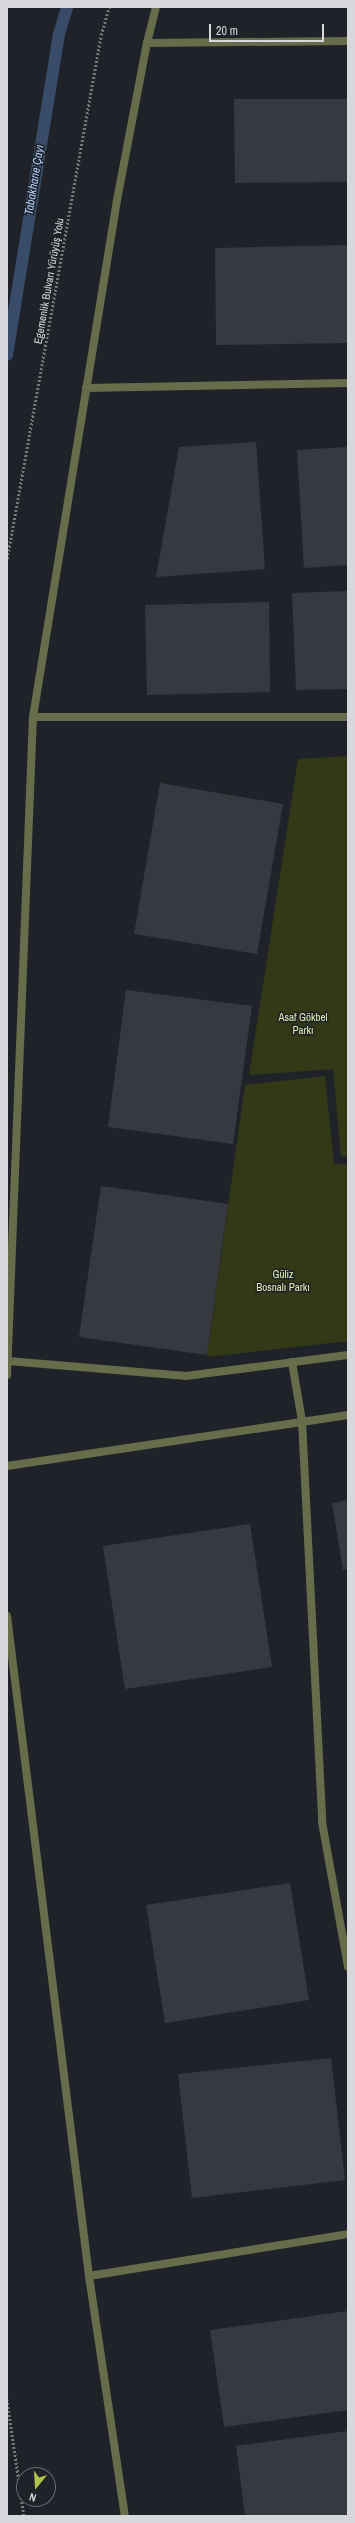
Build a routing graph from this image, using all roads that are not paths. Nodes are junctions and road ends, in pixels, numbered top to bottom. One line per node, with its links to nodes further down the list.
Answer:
1 (156, 7): 3 (street)
2 (348, 41): 3 (street)
3 (147, 43): 5 (street)
4 (348, 383): 5 (street)
5 (86, 388): 6 (street)
6 (33, 717): 7 (street); 9 (street)
7 (348, 717)
8 (348, 1355): 10 (street)
9 (8, 1361): 10 (street); 11 (street)
10 (292, 1362): 13 (street)
11 (7, 1375)
12 (348, 1415): 13 (street)
13 (302, 1421): 14 (street); 16 (street)
14 (7, 1466)
15 (7, 1616): 18 (street)
16 (348, 1967)
17 (348, 2234): 18 (street)
18 (89, 2276): 19 (street)
19 (125, 2516)

